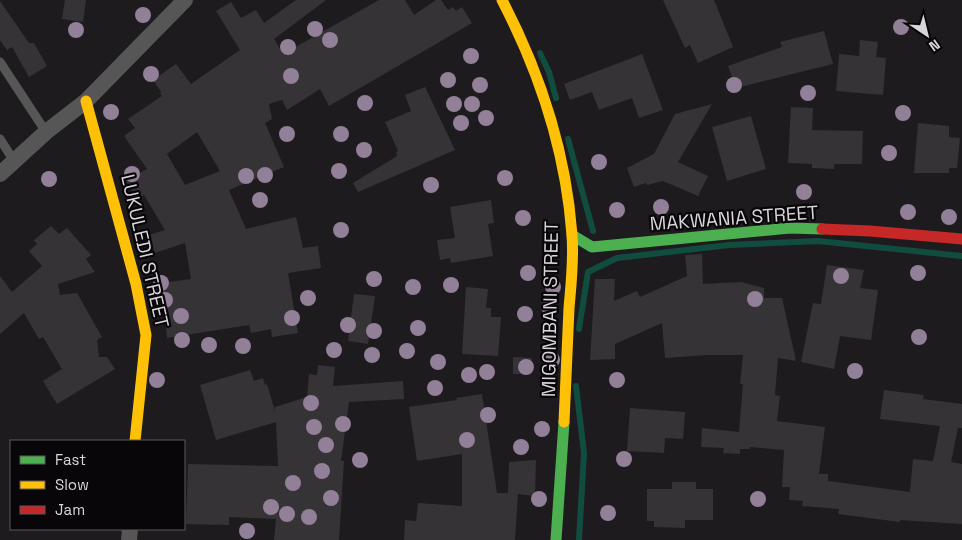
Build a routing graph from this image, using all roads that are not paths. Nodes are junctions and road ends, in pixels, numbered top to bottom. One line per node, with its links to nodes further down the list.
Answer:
1 (185, 0): 4 (street)
2 (502, 0): 9 (street, MIGOMBANI STREET)
3 (0, 62): 5 (lane)
4 (86, 101): 5 (street); 11 (street, LUKULEDI STREET)
5 (46, 132): 7 (street)
6 (0, 139): 7 (lane)
7 (14, 161): 8 (street)
8 (0, 174)
9 (572, 235): 10 (street, MAKWANIA STREET); 12 (street, MIGOMBANI STREET)
10 (962, 239)
11 (136, 440)
12 (556, 540)

